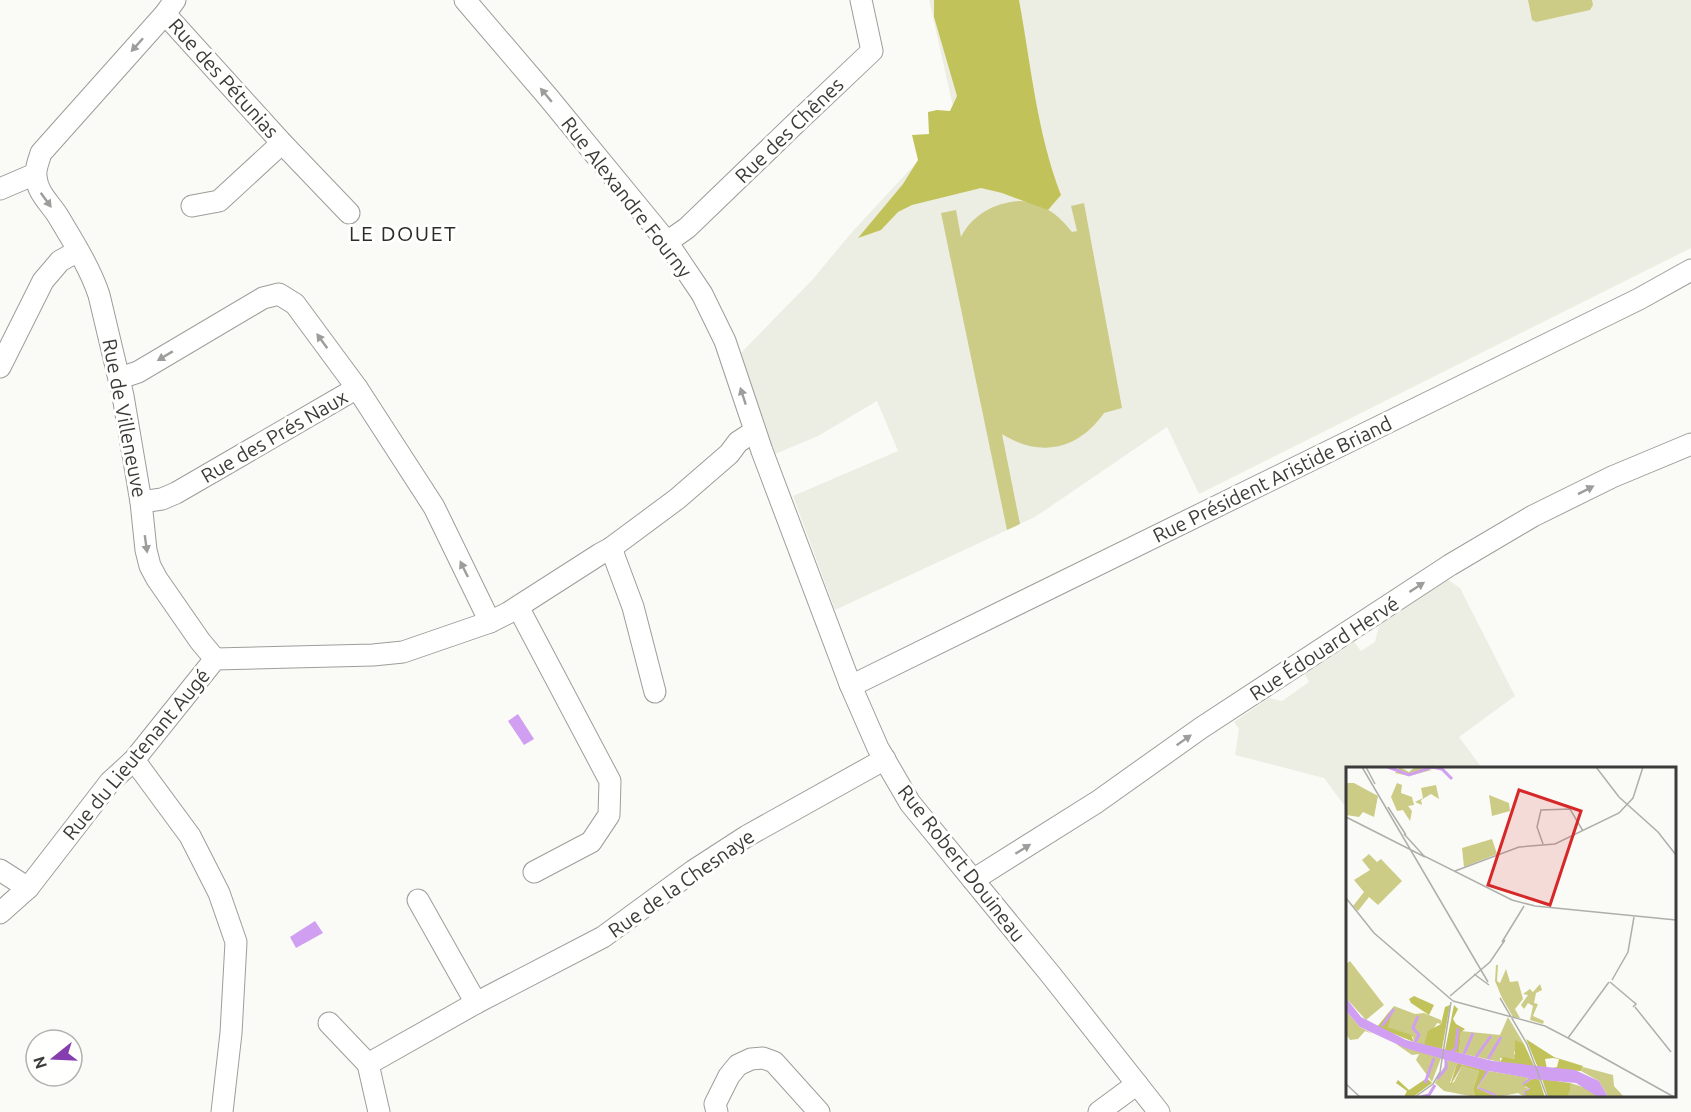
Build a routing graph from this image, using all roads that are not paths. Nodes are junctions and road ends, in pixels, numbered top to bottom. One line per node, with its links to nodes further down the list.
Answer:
1 (465, 0): 9 (street, Rue Alexandre Fourny, one-way to 1)
2 (861, 0): 9 (street, Rue des Chênes)
3 (170, 7): 4 (street, Rue des Pétunias); 5 (street, one-way to 5)
4 (282, 143): 7 (street, Rue des Pétunias); 8 (street, Rue des Pétunias)
5 (35, 174): 6 (street); 10 (street, Rue de Villeneuve, one-way to 10)
6 (0, 189)
7 (192, 206)
8 (349, 213)
9 (667, 242): 15 (street, Rue Alexandre Fourny, one-way to 9)
10 (78, 251): 12 (street); 13 (street, Rue de Villeneuve)
11 (1691, 270): 24 (street, Rue Président Aristide Briand)
12 (0, 367)
13 (120, 378): 14 (street, one-way to 13); 19 (street, Rue de Villeneuve)
14 (357, 388): 19 (street, Rue des Prés Naux); 22 (street, Rue des Prés Naux, one-way to 14)
15 (755, 431): 17 (street, Rue Alexandre Fourny); 18 (street, Rue du Lieutenant Augé)
16 (1691, 444): 30 (street, Rue Édouard Hervé, one-way to 16)
17 (762, 451): 18 (street); 24 (street, Rue Robert Douineau)
18 (729, 454): 20 (street, Rue du Lieutenant Augé)
19 (141, 502): 23 (street, Rue de Villeneuve, one-way to 23)
20 (611, 548): 21 (street, Rue du Lieutenant Augé); 25 (street)
21 (518, 607): 22 (street, Rue du Lieutenant Augé); 29 (street)
22 (490, 622): 23 (street, Rue du Lieutenant Augé)
23 (215, 659): 27 (street, Rue du Lieutenant Augé)
24 (850, 684): 26 (street, Rue Robert Douineau)
25 (655, 692)
26 (885, 759): 30 (street, Rue Robert Douineau); 34 (street, Rue de la Chesnaye)
27 (134, 760): 31 (street, Rue du Lieutenant Augé); 38 (street)
28 (0, 870): 31 (street)
29 (534, 872)
30 (973, 880): 37 (street, Rue Robert Douineau)
31 (28, 888): 33 (street, Rue du Lieutenant Augé)
32 (418, 900): 34 (street)
33 (0, 913)
34 (476, 1003): 36 (street, Rue de la Chesnaye)
35 (330, 1023): 36 (street)
36 (368, 1064): 39 (street)
37 (1137, 1084): 42 (street); 43 (street, Rue Robert Douineau)
38 (222, 1112)
39 (379, 1112)
40 (717, 1112): 41 (street)
41 (819, 1112)
42 (1099, 1112)
43 (1159, 1112)

